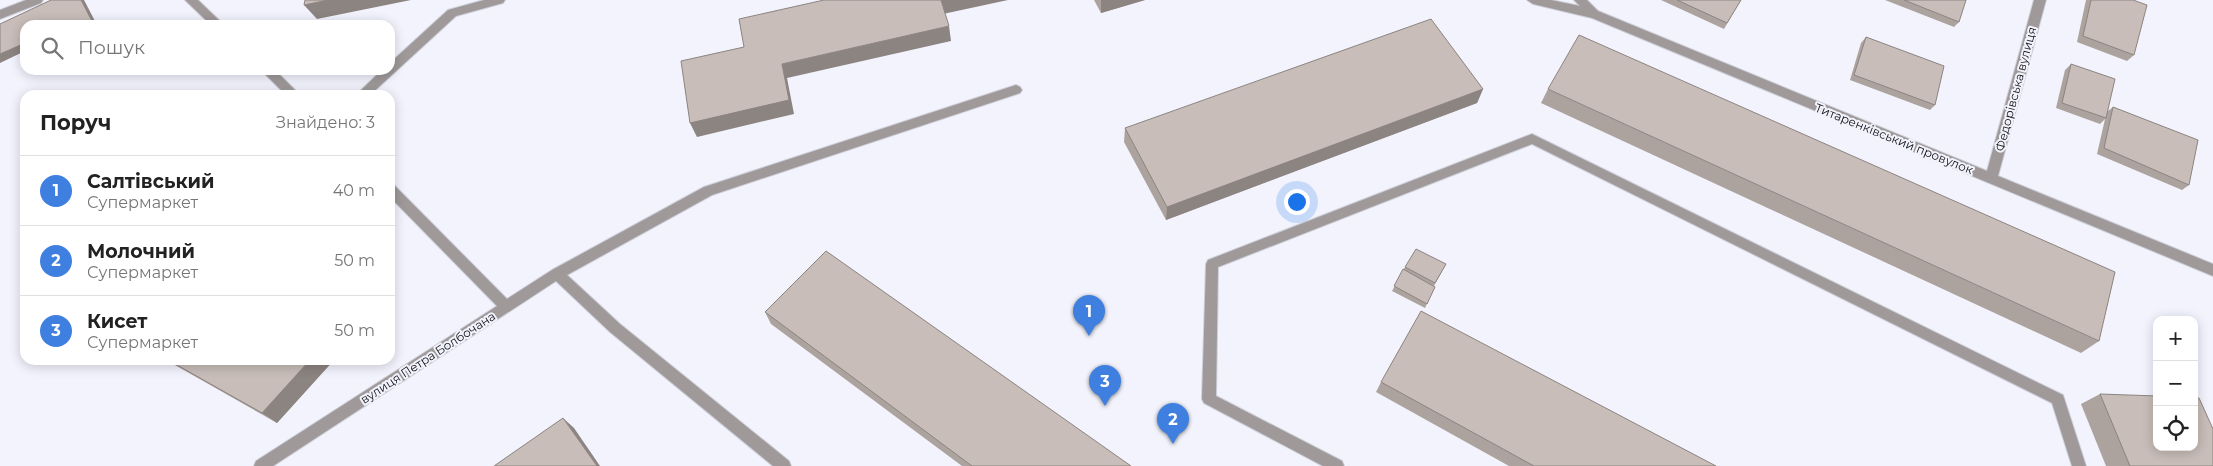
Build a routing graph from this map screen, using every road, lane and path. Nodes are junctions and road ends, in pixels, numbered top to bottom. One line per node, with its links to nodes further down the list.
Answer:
1 (36, 0): 8 (street)
2 (191, 0): 9 (street)
3 (499, 0): 10 (street)
4 (1533, 0): 7 (street)
5 (1580, 0): 7 (street, Титаренківський провулок)
6 (2040, 0): 16 (street, Федорівська вулиця)
7 (1594, 14): 16 (street, Титаренківський провулок)
8 (0, 15)
9 (213, 20)
10 (395, 65)
11 (272, 75): 13 (street)
12 (384, 75): 14 (street)
13 (289, 90)
14 (368, 90)
15 (1016, 90): 19 (street)
16 (1991, 179): 18 (street, Титаренківський провулок)
17 (395, 194): 20 (street, вулиця Петра Болбочана)
18 (2213, 270)
19 (557, 274): 20 (street); 23 (street)
20 (506, 307): 22 (street, вулиця Петра Болбочана)
21 (1320, 462): 24 (street); 25 (street)
22 (261, 466)
23 (784, 466)
24 (1336, 466)
25 (2079, 466)

